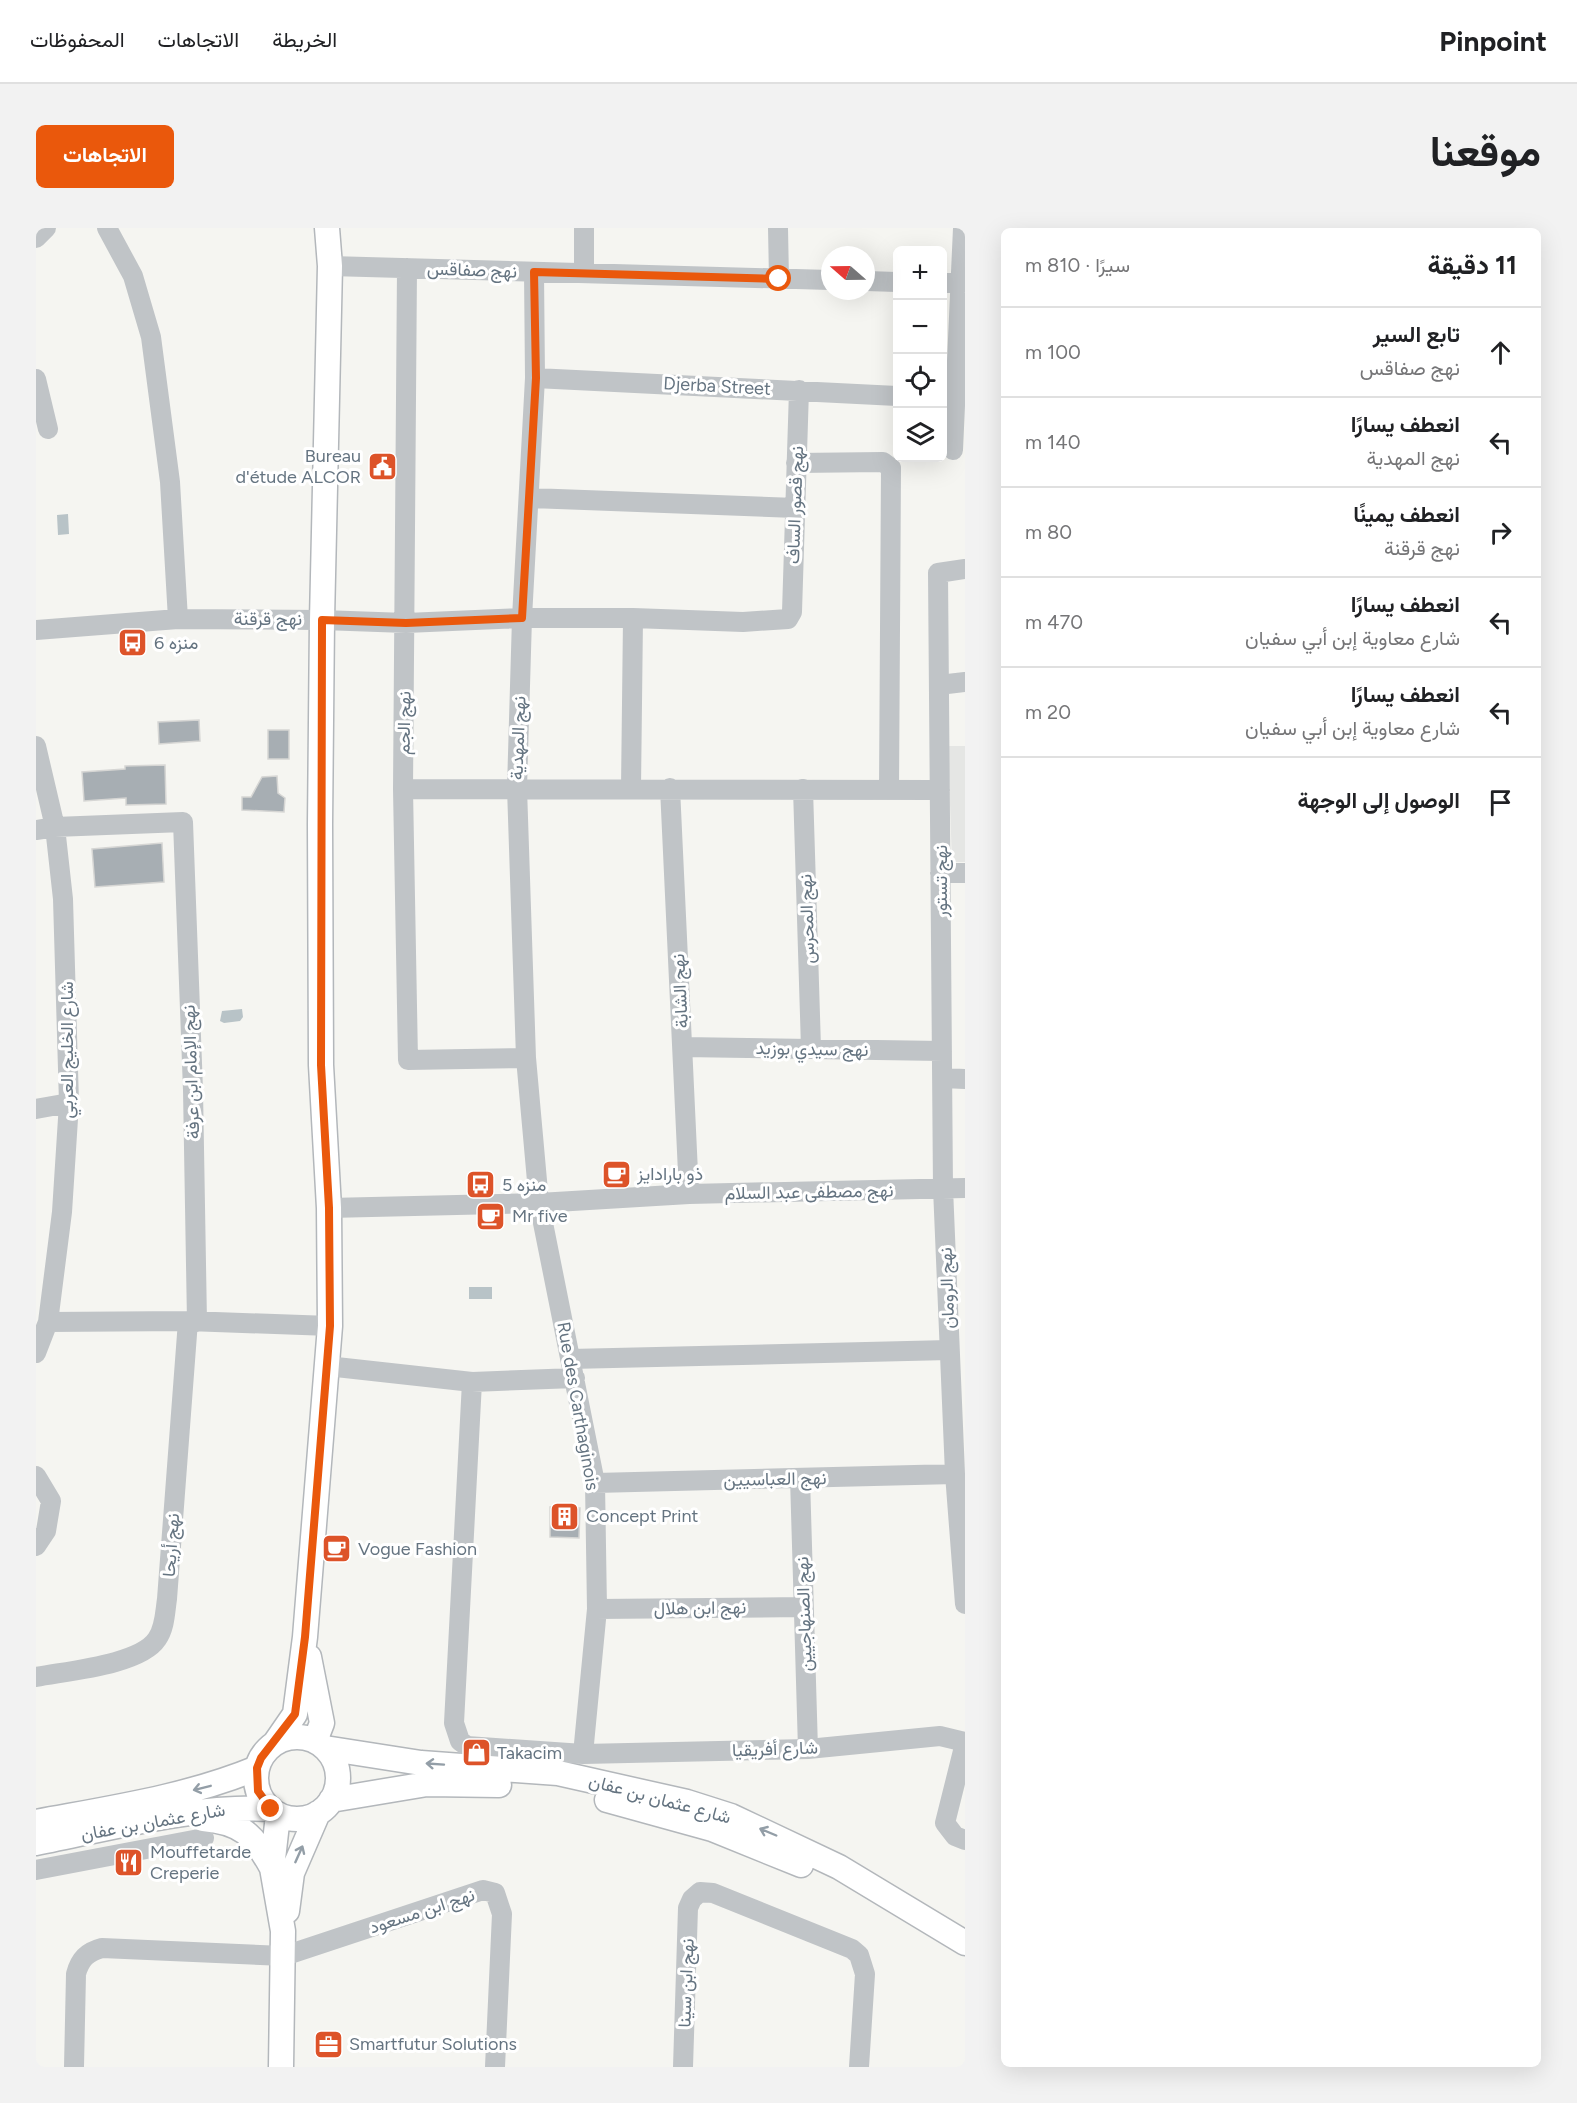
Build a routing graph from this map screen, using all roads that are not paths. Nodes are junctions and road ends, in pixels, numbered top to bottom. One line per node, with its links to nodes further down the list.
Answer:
1 (46, 228): 7 (street)
2 (107, 228): 32 (street)
3 (327, 228): 8 (main road)
4 (584, 228): 11 (street)
5 (778, 228): 12 (street)
6 (963, 228): 17 (street)
7 (36, 238)
8 (330, 266): 9 (street, نهج صفاقس); 34 (main road)
9 (407, 268): 10 (street, نهج صفاقس); 35 (street, نهج الجم)
10 (534, 272): 11 (street, نهج صفاقس); 19 (street, نهج المهدية)
11 (584, 274): 12 (street, نهج صفاقس)
12 (779, 279): 13 (street, نهج صفاقس)
13 (821, 280)
14 (875, 281): 15 (street)
15 (893, 282)
16 (947, 283): 17 (street)
17 (963, 283): 18 (street)
18 (962, 352): 23 (street)
19 (536, 378): 21 (street, Djerba Street); 27 (street, نهج المهدية)
20 (36, 379): 24 (street)
21 (799, 390): 22 (street, Djerba Street); 26 (street, نهج قصور الساف)
22 (893, 396)
23 (949, 398): 25 (street)
24 (48, 429)
25 (953, 450)
26 (796, 463): 28 (street, نهج قصور الساف); 45 (street)
27 (531, 498): 28 (street); 30 (street, نهج المهدية)
28 (795, 508): 33 (street, نهج قصور الساف)
29 (965, 569): 38 (street, نهج تستور)
30 (522, 618): 31 (street, نهج قرقنة); 35 (street, نهج قرقنة); 40 (street, نهج المهدية)
31 (633, 618): 33 (street, نهج قرقنة); 41 (street)
32 (178, 619): 34 (street, نهج قرقنة); 36 (street, نهج قرقنة)
33 (788, 619)
34 (322, 620): 35 (street, نهج قرقنة); 62 (main road)
35 (406, 623): 43 (street, نهج الجم)
36 (36, 630)
37 (965, 682): 38 (street)
38 (939, 685): 46 (street, نهج تستور)
39 (36, 746): 47 (street, شارع الخليج العربي)
40 (517, 788): 41 (street); 43 (street); 53 (street, نهج المهدية)
41 (631, 788): 42 (street)
42 (670, 788): 44 (street); 50 (street, نهج الشابة)
43 (404, 789): 53 (street, نهج الجم)
44 (803, 789): 45 (street); 51 (street, نهج المحرس)
45 (889, 790): 46 (street)
46 (940, 790): 48 (street, نهج تستور)
47 (45, 828): 56 (street, شارع الخليج العربي); 63 (street, نهج الإمام ابن عرفة)
48 (940, 873): 49 (street); 52 (street, نهج تستور)
49 (965, 873)
50 (683, 1047): 51 (street, نهج سيدي بوزيد); 60 (street, نهج الشابة)
51 (811, 1048): 52 (street, نهج سيدي بوزيد)
52 (942, 1051): 54 (street, نهج تستور)
53 (525, 1058): 61 (street, نهج المهدية)
54 (943, 1078): 55 (street); 58 (street, نهج تستور)
55 (965, 1079)
56 (69, 1103): 57 (street); 64 (street, شارع الخليج العربي)
57 (36, 1109)
58 (943, 1188): 59 (street, نهج مصطفى عبد السلام); 60 (street, نهج مصطفى عبد السلام); 66 (street, نهج الرومان)
59 (965, 1188)
60 (689, 1194): 61 (street, نهج مصطفى عبد السلام)
61 (539, 1203): 62 (street, نهج مصطفى عبد السلام); 69 (street, Rue des Carthaginois)
62 (329, 1208): 65 (main road)
63 (193, 1321): 64 (street); 65 (street); 80 (street, نهج أريحا)
64 (48, 1322): 67 (street, شارع الخليج العربي)
65 (330, 1326): 68 (main road)
66 (949, 1350): 69 (street); 71 (street, نهج الرومان)
67 (36, 1353)
68 (327, 1366): 70 (street); 79 (main road)
69 (572, 1369): 70 (street); 74 (street, Rue des Carthaginois)
70 (472, 1382): 85 (street, شارع أفريقيا)
71 (955, 1474): 73 (street, نهج العباسيين); 76 (street, نهج الرومان)
72 (36, 1476): 75 (street)
73 (800, 1478): 74 (street, نهج العباسيين); 77 (street, نهج الصنهاجيين)
74 (595, 1483): 78 (street, Rue des Carthaginois)
75 (36, 1546)
76 (964, 1604)
77 (803, 1607): 78 (street, نهج ابن هلال); 84 (street, نهج الصنهاجيين)
78 (597, 1609): 85 (street, Rue des Carthaginois)
79 (305, 1637): 81 (main road); 83 (main road)
80 (36, 1677)
81 (275, 1743): 83 (main road); 86 (main road)
82 (965, 1743): 84 (street, شارع أفريقيا); 92 (street)
83 (320, 1744): 87 (main road); 97 (main road, شارع عثمان بن عفان, one-way to 83)
84 (807, 1749): 85 (street, شارع أفريقيا)
85 (583, 1754)
86 (257, 1768): 88 (main road); 90 (main road, شارع عثمان بن عفان, one-way to 90)
87 (325, 1806): 88 (main road); 96 (main road, one-way to 87); 99 (main road, شارع عثمان بن عفان)
88 (275, 1812): 89 (main road, شارع عثمان بن عفان); 94 (main road)
89 (170, 1816): 93 (main road, شارع عثمان بن عفان); 94 (main road)
90 (36, 1822)
91 (204, 1838): 95 (street)
92 (965, 1840)
93 (36, 1843)
94 (272, 1868): 96 (main road)
95 (36, 1870)
96 (283, 1931): 98 (main road)
97 (965, 1943)
98 (284, 1956): 100 (street); 101 (main road); 102 (street, نهج ابن مسعود)
99 (965, 1962)
100 (74, 2067)
101 (281, 2067)
102 (495, 2067)
103 (683, 2067): 104 (street, نهج ابن سينا)
104 (859, 2067)

